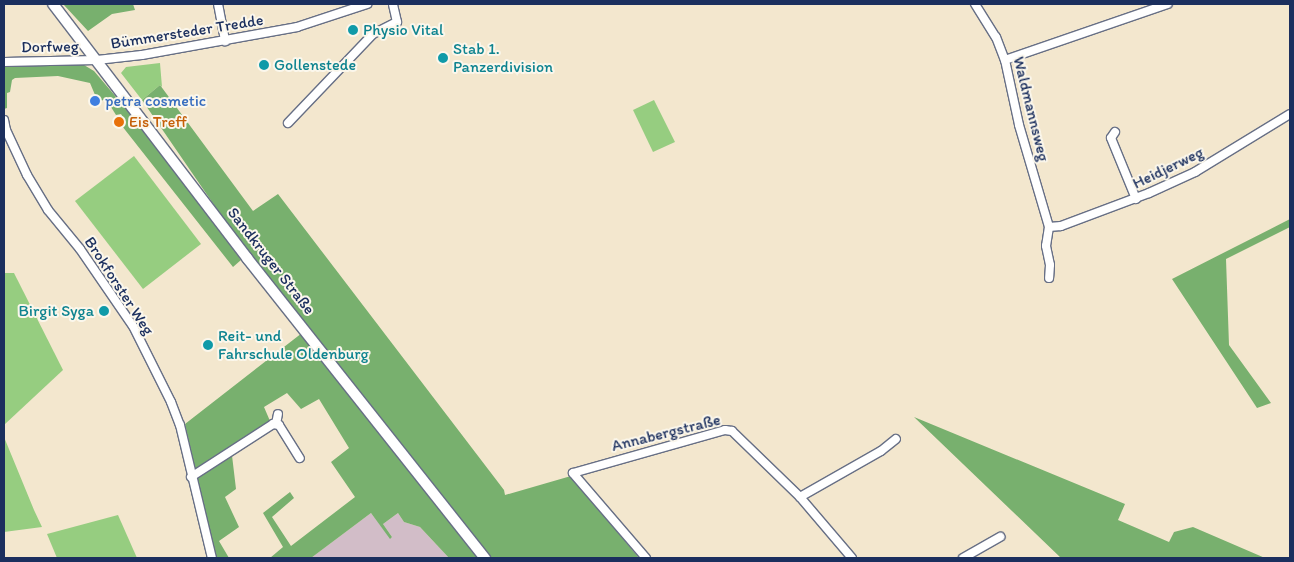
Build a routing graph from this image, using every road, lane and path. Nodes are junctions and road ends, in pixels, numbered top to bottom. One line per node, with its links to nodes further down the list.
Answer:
1 (53, 4): 8 (street, Sandkruger Straße)
2 (218, 4): 7 (street)
3 (367, 4): 7 (street, Bümmersteder Tredde)
4 (393, 4): 13 (street)
5 (975, 4): 9 (street, Waldmannsweg)
6 (1168, 4): 9 (street)
7 (225, 41): 8 (street, Bümmersteder Tredde)
8 (97, 60): 10 (street, Dorfweg); 26 (street, Sandkruger Straße)
9 (1005, 60): 16 (street, Waldmannsweg)
10 (4, 62)
11 (1290, 114): 15 (street, Heidjerweg)
12 (4, 120): 22 (street, Brokforster Weg)
13 (288, 123)
14 (1115, 132): 15 (street)
15 (1136, 198): 16 (street, Heidjerweg)
16 (1049, 227): 17 (street)
17 (1049, 278)
18 (278, 414): 19 (street)
19 (276, 424): 21 (street); 22 (street)
20 (896, 439): 23 (street)
21 (300, 458)
22 (191, 477): 25 (street, Brokforster Weg)
23 (800, 497): 27 (street, Annabergstraße); 28 (street, Annabergstraße)
24 (1000, 537): 29 (street)
25 (212, 558)
26 (485, 558)
27 (646, 558)
28 (852, 558)
29 (963, 558)

